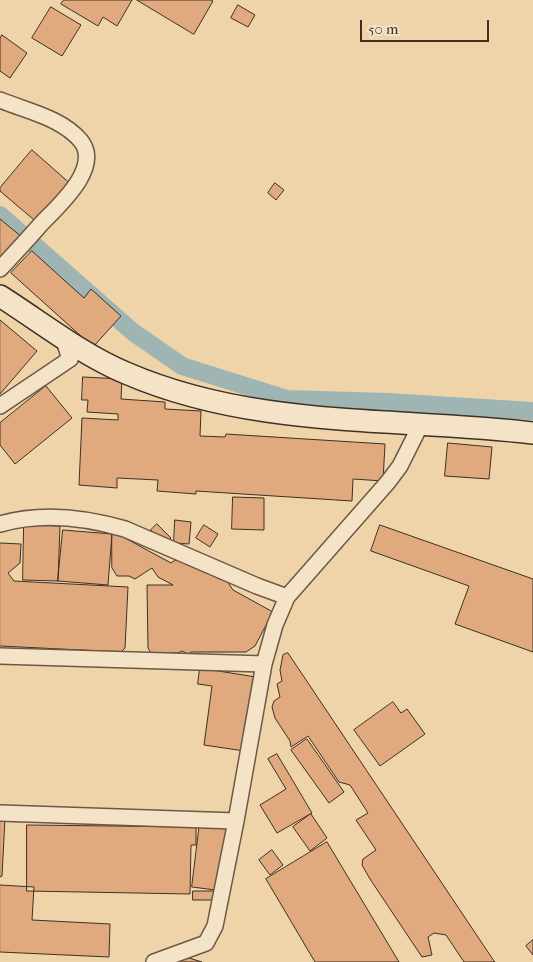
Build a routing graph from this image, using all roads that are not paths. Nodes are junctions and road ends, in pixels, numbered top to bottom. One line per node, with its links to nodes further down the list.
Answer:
1 (0, 100): 2 (street)
2 (0, 269)
3 (0, 296): 4 (main road)
4 (64, 338): 5 (street); 6 (main road)
5 (0, 406)
6 (421, 424): 7 (main road); 9 (street)
7 (533, 434)
8 (0, 524): 9 (street)
9 (288, 597): 11 (street)
10 (0, 656): 11 (street)
11 (264, 664): 13 (street)
12 (0, 813): 13 (street)
13 (236, 821): 14 (street)
14 (154, 962)

